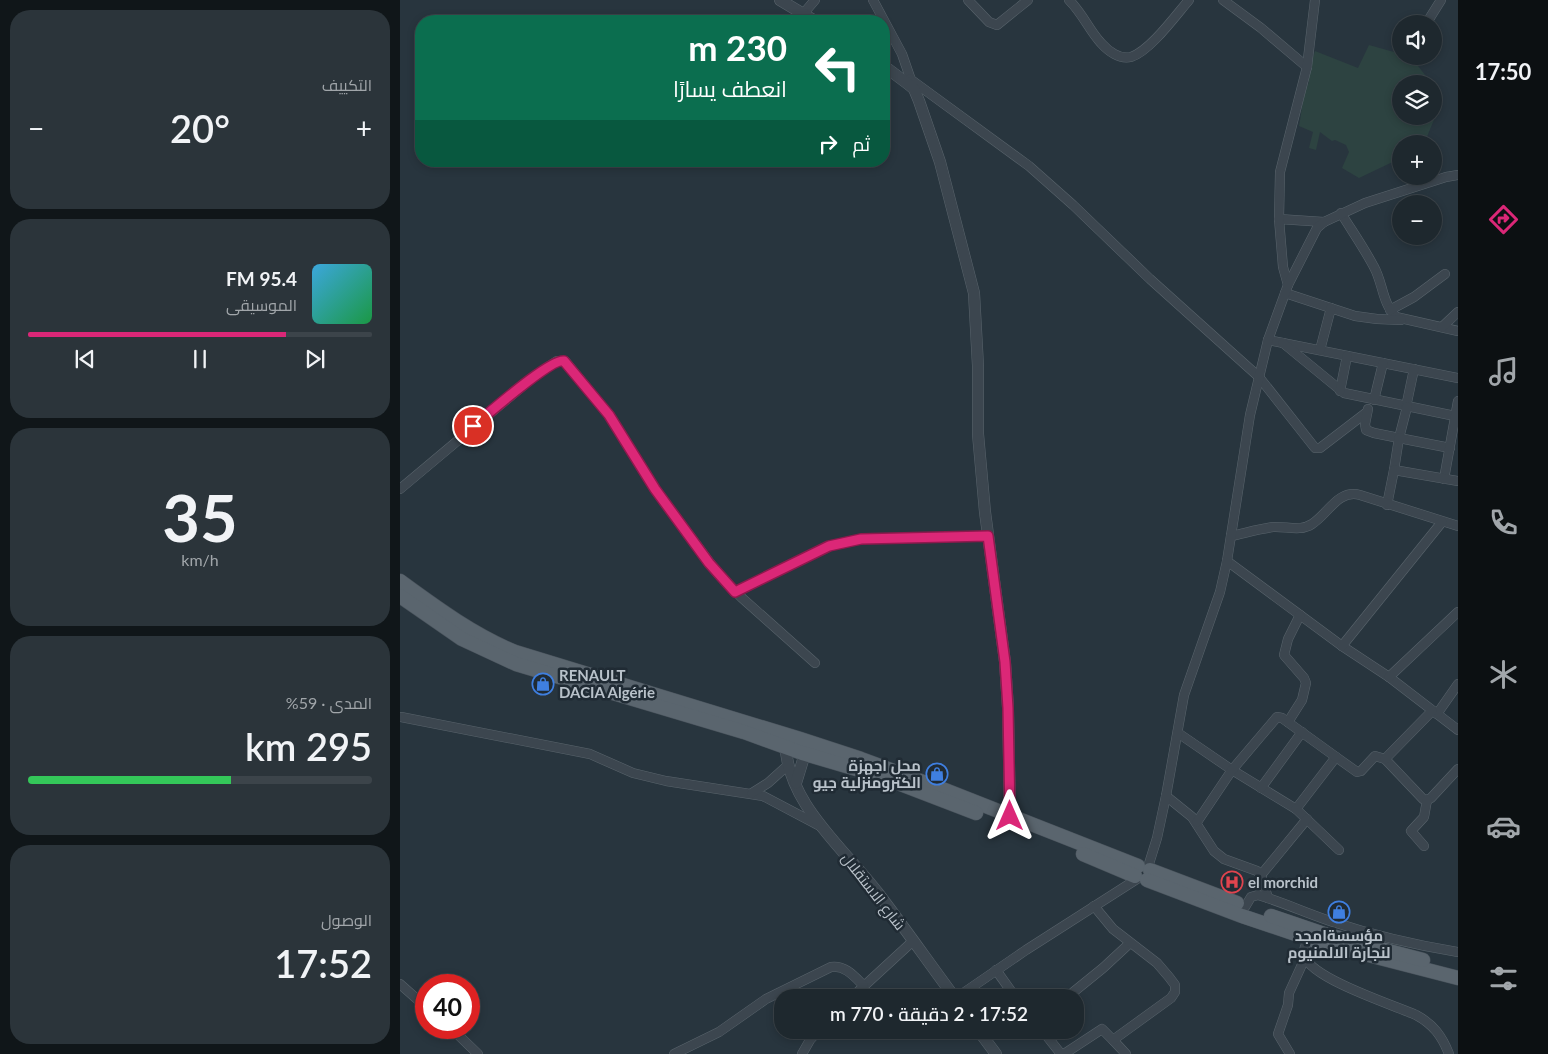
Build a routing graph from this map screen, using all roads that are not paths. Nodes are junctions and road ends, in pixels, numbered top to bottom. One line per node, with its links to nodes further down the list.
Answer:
1 (780, 0): 11 (street)
2 (815, 0): 11 (street)
3 (873, 0): 12 (street)
4 (968, 0): 5 (street)
5 (1028, 0)
6 (1069, 0): 7 (street)
7 (1189, 0)
8 (1223, 0): 15 (street)
9 (1315, 0): 15 (street)
10 (1441, 0): 13 (street)
11 (803, 14)
12 (881, 15)
13 (1432, 15)
14 (890, 32): 17 (street)
15 (1307, 67): 20 (street)
16 (890, 70): 17 (street)
17 (912, 84): 36 (street); 53 (street)
18 (1458, 175): 19 (street)
19 (1340, 213): 21 (street); 25 (street)
20 (1279, 219): 21 (street); 23 (street)
21 (1324, 222): 23 (street)
22 (1445, 274): 25 (street)
23 (1286, 289): 24 (street); 30 (street)
24 (1331, 308): 27 (street); 32 (street)
25 (1390, 310): 27 (street)
26 (1458, 312): 28 (street)
27 (1402, 320): 28 (street)
28 (1442, 327): 29 (street)
29 (1458, 331)
30 (1268, 340): 31 (street); 36 (street)
31 (1283, 343): 32 (street); 38 (street)
32 (1320, 350): 33 (street)
33 (1347, 356): 34 (street); 38 (street)
34 (1383, 363): 35 (street); 39 (street)
35 (1414, 369): 37 (street); 41 (street)
36 (1259, 377): 42 (street); 54 (street)
37 (1458, 378)
38 (1340, 391): 39 (street)
39 (1372, 400): 41 (street); 42 (street)
40 (1458, 405): 43 (street)
41 (1406, 407): 43 (street); 44 (street)
42 (1367, 412): 44 (street)
43 (1455, 416): 45 (street)
44 (1399, 438): 45 (street); 46 (street)
45 (1450, 448): 47 (street)
46 (1394, 470): 47 (street); 50 (street)
47 (1444, 479): 48 (street)
48 (1458, 481)
49 (400, 488): 57 (street)
50 (1387, 504): 51 (street); 54 (street)
51 (1442, 522): 52 (street); 61 (street)
52 (1458, 526)
53 (988, 536): 57 (street); 84 (street)
54 (1231, 536): 55 (street)
55 (1227, 561): 60 (street); 70 (street)
56 (400, 581): 71 (main road)
57 (735, 592): 62 (street)
58 (400, 596): 71 (main road)
59 (1458, 612): 63 (street)
60 (1300, 615): 61 (street); 67 (street)
61 (1342, 646): 63 (street)
62 (815, 663)
63 (1389, 677): 65 (street)
64 (1458, 684): 65 (street)
65 (1434, 712): 68 (street); 74 (street)
66 (402, 717): 80 (street)
67 (1288, 722): 69 (street); 77 (street)
68 (1458, 730)
69 (1302, 732): 73 (street); 79 (street)
70 (1178, 733): 77 (street); 81 (street)
71 (785, 741): 72 (main road); 75 (street, شارع الاستقلال)
72 (801, 746): 78 (street); 84 (main road); 90 (main road)
73 (1336, 757): 74 (street); 83 (street)
74 (1385, 760): 82 (street)
75 (788, 765): 78 (street, شارع الاستقلال); 80 (street)
76 (1458, 768): 82 (street)
77 (1232, 770): 79 (street); 86 (street)
78 (796, 784): 87 (street, شارع الاستقلال)
79 (1261, 788): 83 (street)
80 (752, 793): 87 (street)
81 (1166, 796): 86 (street); 90 (street)
82 (1427, 800): 88 (street)
83 (1296, 809): 85 (street)
84 (1010, 816): 90 (main road)
85 (1307, 819): 89 (street); 91 (street)
86 (1197, 822): 91 (street)
87 (820, 826): 96 (street, شارع الاستقلال)
88 (1424, 846)
89 (1339, 850)
90 (1142, 873): 93 (street); 94 (main road); 95 (main road)
91 (1261, 875): 92 (street)
92 (1268, 898): 94 (street); 98 (street)
93 (1094, 906): 97 (street); 101 (street)
94 (1245, 907): 100 (main road)
95 (1309, 939): 99 (street); 102 (main road)
96 (913, 941): 104 (street); 106 (street, شارع الاستقلال)
97 (1130, 942): 109 (street); 115 (street)
98 (1458, 952)
99 (1305, 958): 122 (street); 123 (street)
100 (1458, 968)
101 (996, 970): 107 (street); 108 (street)
102 (1458, 978)
103 (400, 984): 110 (street)
104 (863, 985): 105 (street); 117 (street)
105 (859, 989)
106 (948, 989)
107 (968, 989)
108 (1010, 989)
109 (1077, 989)
110 (415, 997)
111 (462, 1039): 116 (street)
112 (813, 1039): 118 (street)
113 (985, 1039): 119 (street)
114 (1050, 1039): 120 (street)
115 (1113, 1040): 120 (street); 121 (street)
116 (478, 1054)
117 (674, 1054)
118 (802, 1054)
119 (996, 1054)
120 (1062, 1054)
121 (1126, 1054)
122 (1290, 1054)
123 (1449, 1054)

